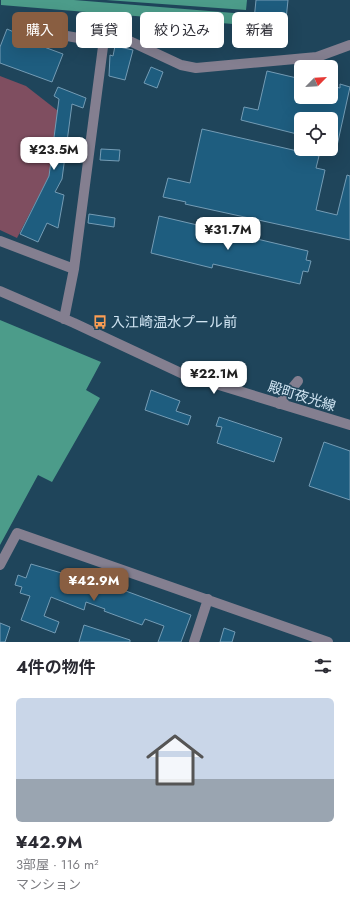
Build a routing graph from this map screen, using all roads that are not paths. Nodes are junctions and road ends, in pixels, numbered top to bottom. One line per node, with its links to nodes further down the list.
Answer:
1 (132, 42): 2 (street)
2 (350, 45)
3 (103, 48): 5 (street)
4 (0, 242): 5 (street)
5 (74, 269): 7 (street)
6 (0, 291): 7 (street)
7 (64, 318): 9 (street, 殿町夜光線)
8 (298, 381): 9 (street)
9 (279, 404): 10 (street, 殿町夜光線)
10 (350, 425)
11 (0, 565): 12 (street)
12 (208, 599): 13 (street); 14 (street)
13 (194, 642)
14 (328, 642)

